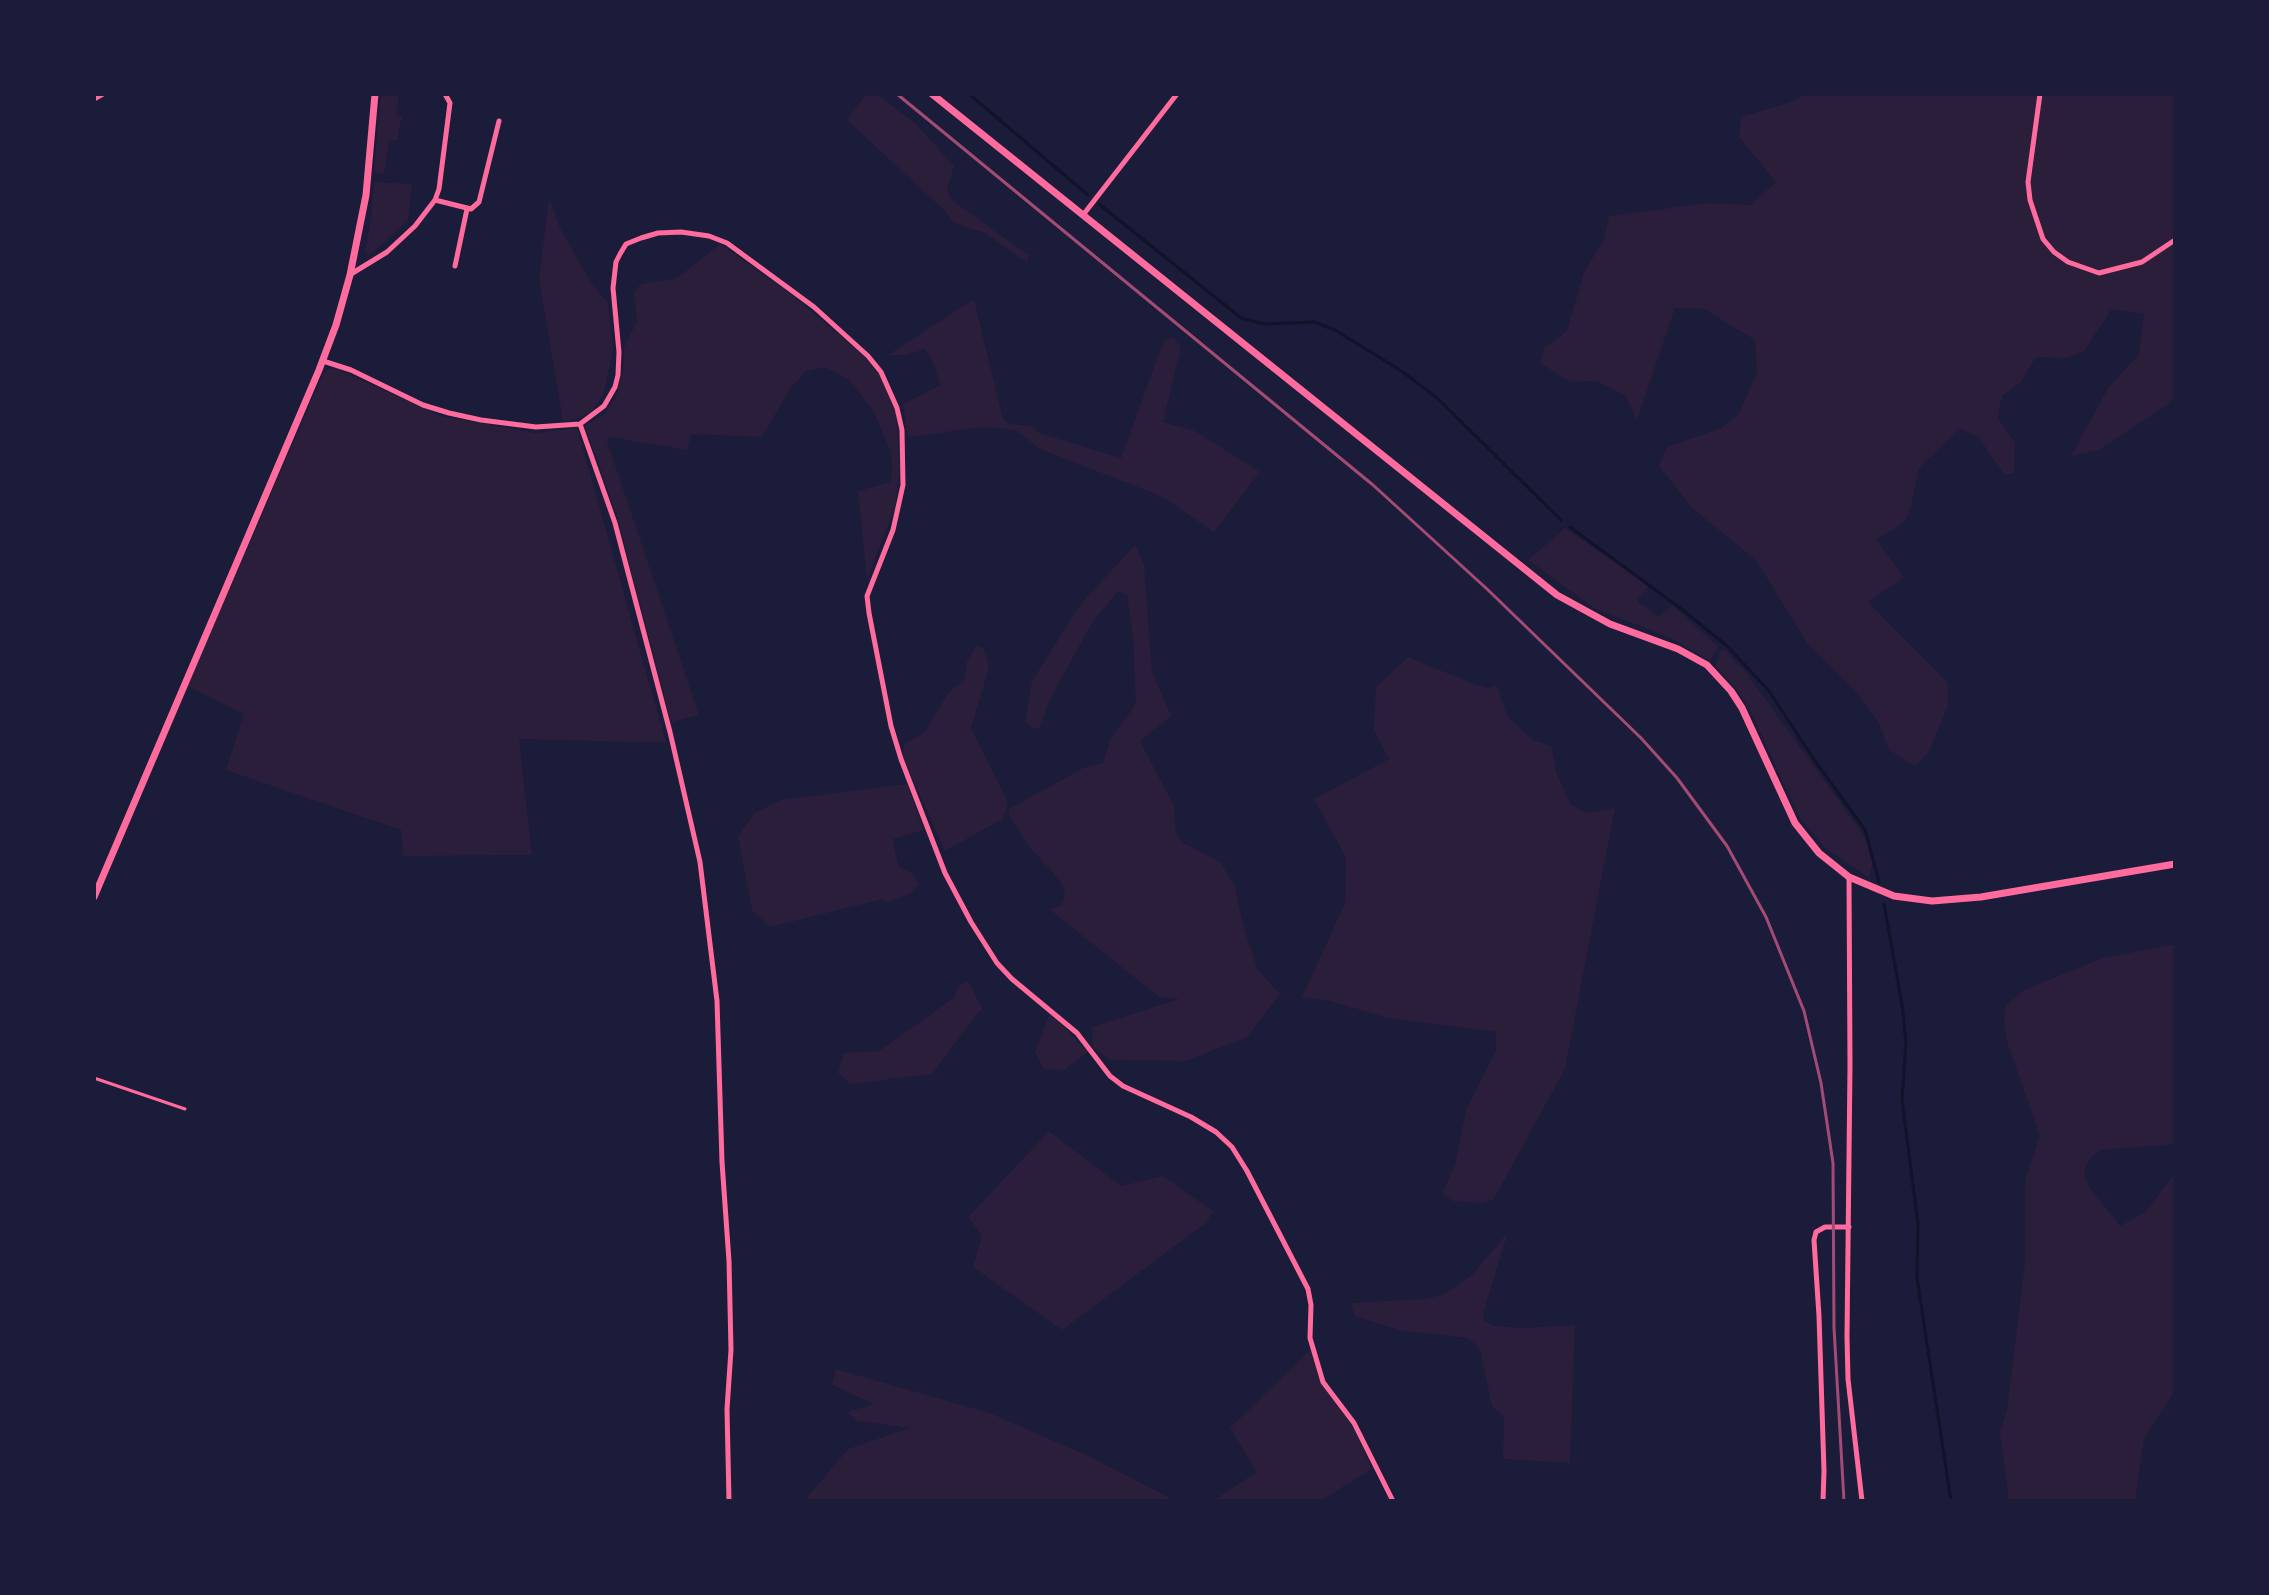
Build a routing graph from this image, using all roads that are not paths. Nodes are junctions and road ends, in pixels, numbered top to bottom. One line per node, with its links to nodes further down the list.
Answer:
1 (103, 94): 7 (street)
2 (375, 94): 14 (street)
3 (445, 94): 9 (street)
4 (932, 94): 11 (street)
5 (1177, 94): 11 (street)
6 (2040, 94): 12 (street)
7 (94, 99)
8 (499, 121): 10 (street)
9 (435, 200): 10 (street); 14 (street)
10 (467, 209): 13 (street)
11 (1083, 215): 18 (street)
12 (2175, 240)
13 (455, 266)
14 (350, 275): 15 (street)
15 (323, 361): 16 (street); 19 (street)
16 (580, 424): 23 (street); 24 (street)
17 (2175, 864): 18 (street)
18 (1849, 877): 22 (street)
19 (94, 897)
20 (94, 1078): 21 (lane)
21 (185, 1109)
22 (1849, 1227): 25 (street); 26 (street)
23 (729, 1501)
24 (1393, 1501)
25 (1823, 1501)
26 (1862, 1501)

